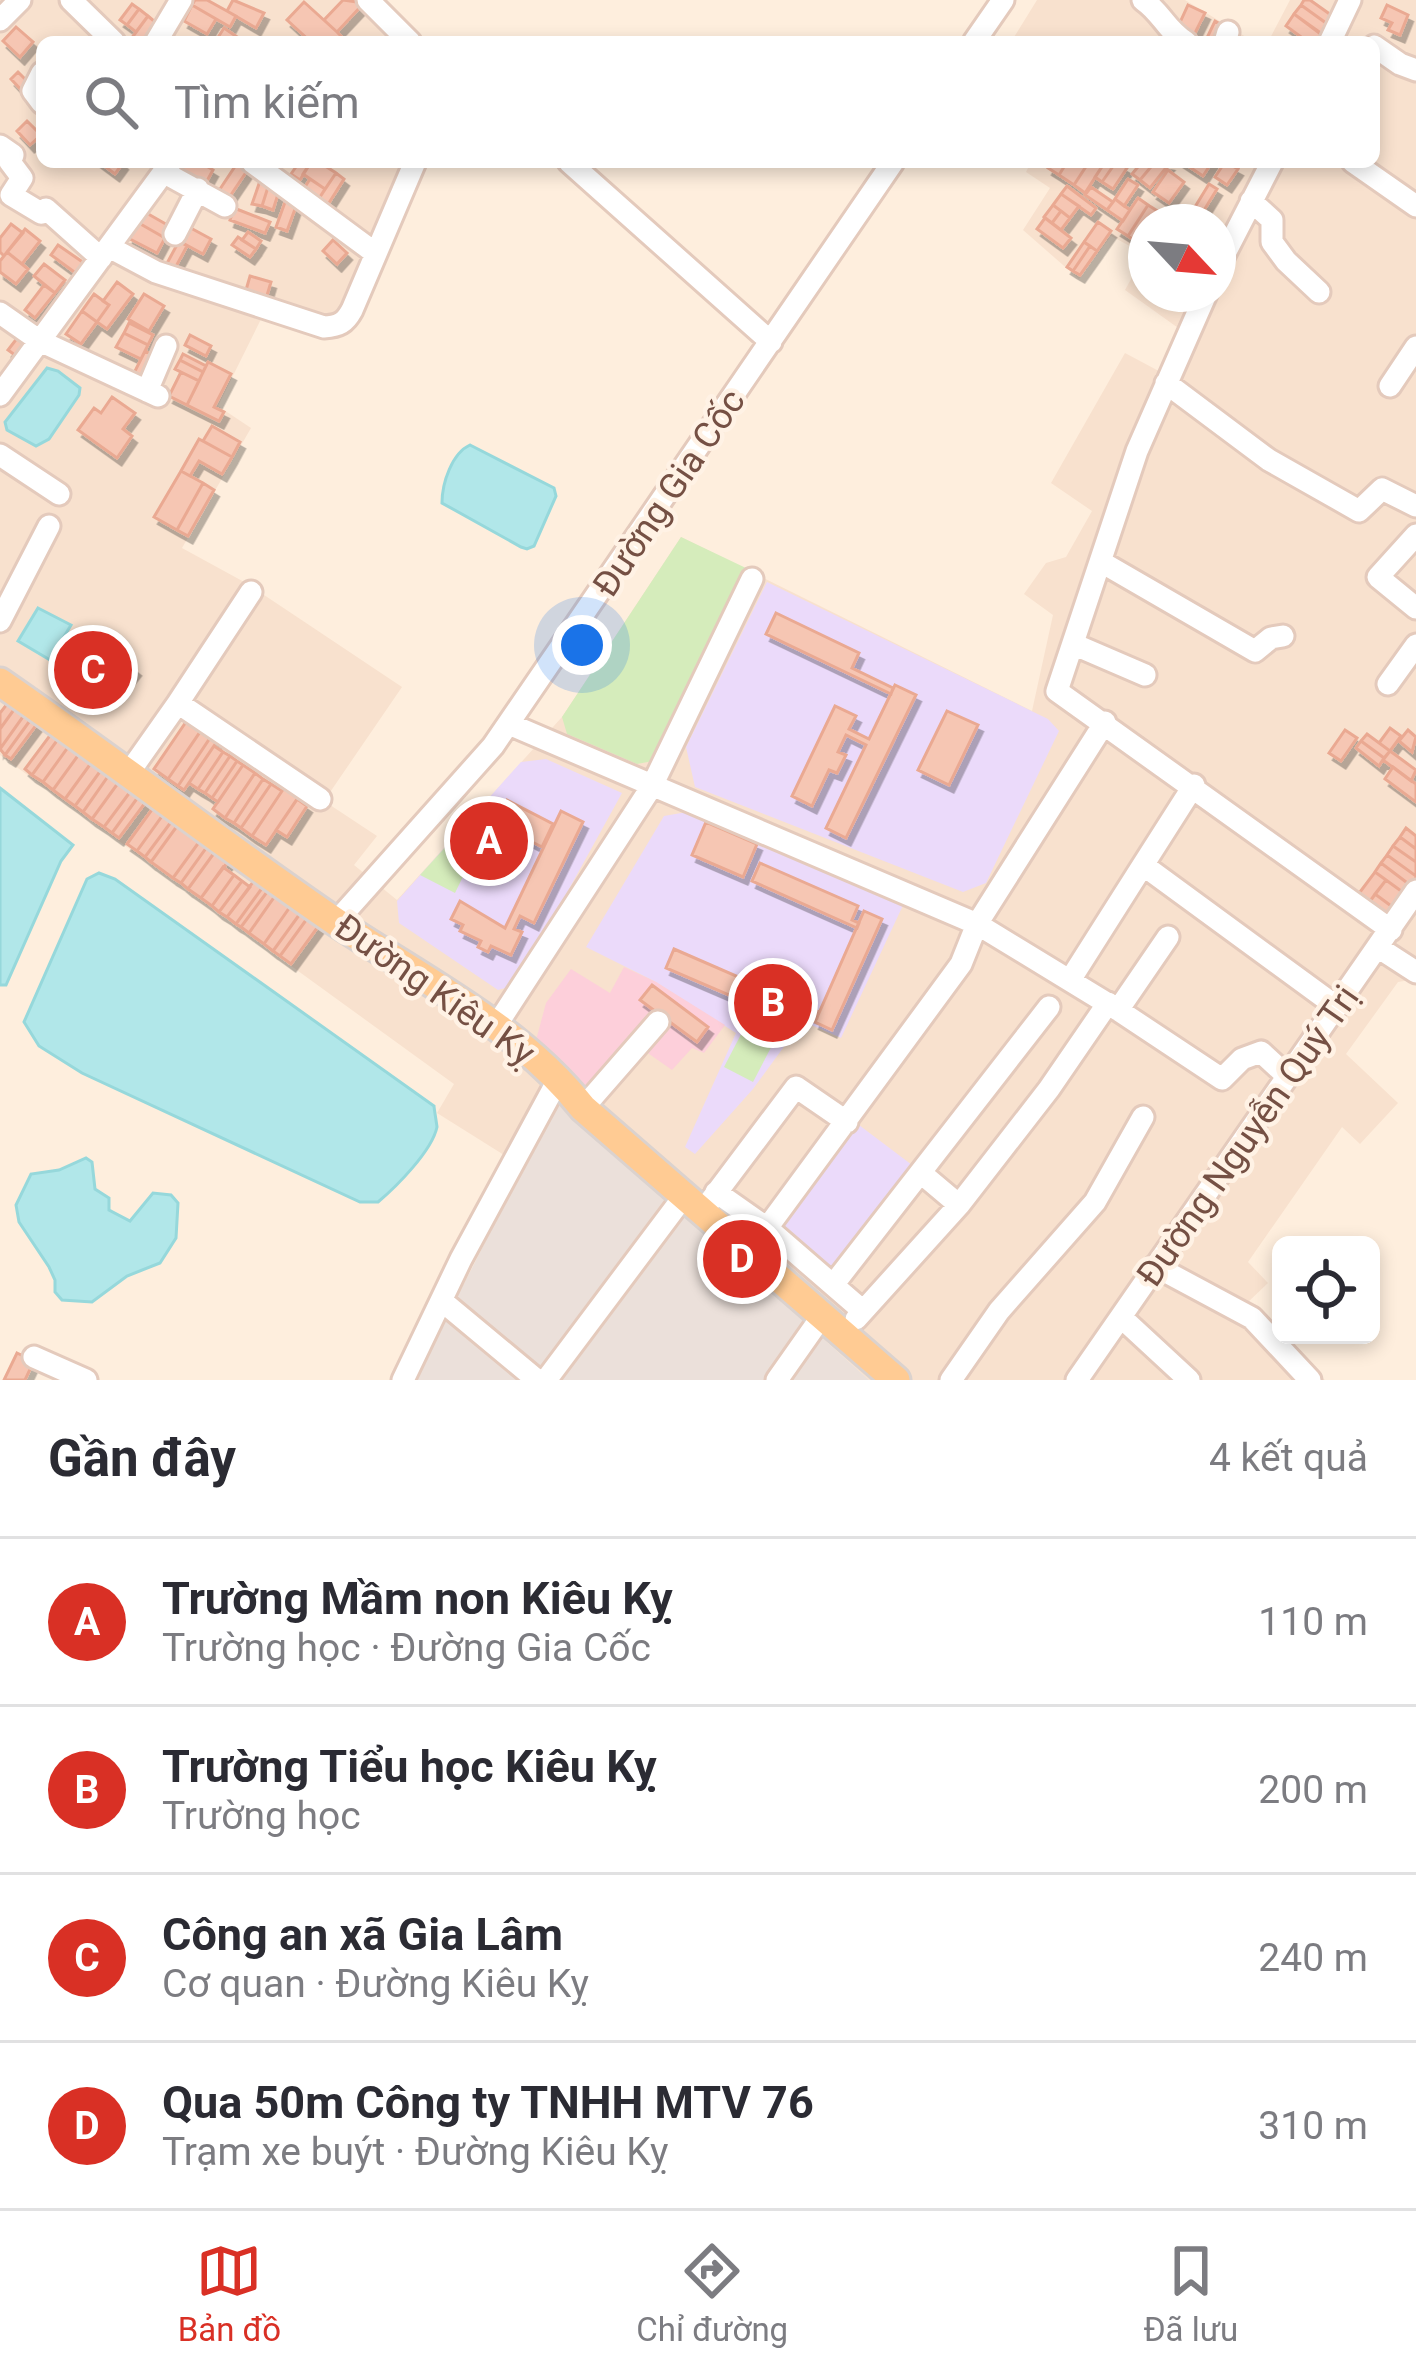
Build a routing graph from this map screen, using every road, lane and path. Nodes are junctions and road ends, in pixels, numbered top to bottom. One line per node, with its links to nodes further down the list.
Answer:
1 (20, 0): 8 (street)
2 (181, 0): 11 (street)
3 (368, 0): 12 (street)
4 (1003, 0): 13 (street)
5 (1143, 0): 14 (street)
6 (1350, 0): 9 (street)
7 (80, 4): 10 (street)
8 (0, 20)
9 (1335, 32)
10 (101, 36)
11 (160, 36)
12 (404, 36)
13 (978, 36)
14 (1177, 36)
15 (1380, 50): 16 (street)
16 (1416, 70)
17 (0, 146): 32 (street)
18 (166, 168): 32 (street)
19 (168, 168): 26 (street)
20 (259, 168): 33 (street)
21 (412, 168): 33 (street)
22 (576, 168): 38 (street)
23 (889, 168): 38 (street, Đường Gia Cốc)
24 (1269, 168): 27 (street)
25 (1362, 168): 29 (street)
26 (198, 189): 28 (street); 31 (street)
27 (1251, 201): 30 (street); 34 (street)
28 (225, 206)
29 (1416, 206)
30 (1236, 231)
31 (176, 235)
32 (105, 252): 33 (street); 37 (street)
33 (375, 253)
34 (1319, 292)
35 (1198, 312): 41 (street)
36 (0, 313): 37 (street)
37 (40, 340): 39 (street); 43 (street)
38 (771, 342): 62 (street, Đường Gia Cốc)
39 (166, 346)
40 (1416, 347): 42 (street)
41 (1166, 383): 46 (street); 49 (street)
42 (1390, 386)
43 (0, 395)
44 (0, 455): 45 (street)
45 (59, 494)
46 (1416, 506)
47 (49, 526): 53 (street)
48 (1416, 536): 52 (street)
49 (1103, 563): 54 (street); 55 (street)
50 (752, 579): 64 (street)
51 (251, 592): 60 (street)
52 (1416, 608)
53 (0, 621)
54 (1283, 636)
55 (1073, 644): 57 (street); 61 (street)
56 (1416, 645): 59 (street)
57 (1145, 675)
58 (0, 682): 63 (main road, Đường Kiêu Kỵ)
59 (1388, 684)
60 (178, 703): 63 (street); 66 (street)
61 (1105, 722): 65 (street); 70 (street)
62 (509, 724): 64 (street); 69 (street, Đường Gia Cốc)
63 (128, 773): 69 (main road, Đường Kiêu Kỵ)
64 (652, 785): 70 (street); 79 (street)
65 (1194, 785): 67 (street); 72 (street)
66 (320, 799)
67 (1143, 865): 74 (street); 77 (street)
68 (1416, 891): 72 (street, Đường Nguyễn Quý Trị)
69 (336, 922): 79 (main road, Đường Kiêu Kỵ)
70 (977, 924): 74 (street); 84 (street)
71 (1168, 937): 75 (street)
72 (1385, 939): 73 (street); 77 (street, Đường Nguyễn Quý Trị)
73 (1416, 972)
74 (1070, 980): 75 (street)
75 (1113, 1006): 80 (street); 87 (street)
76 (1049, 1007): 85 (street)
77 (1337, 1007): 80 (street, Đường Nguyễn Quý Trị)
78 (658, 1022): 82 (street)
79 (496, 1026): 81 (main road, Đường Kiêu Kỵ)
80 (1287, 1076): 90 (street, Đường Nguyễn Quý Trị)
81 (559, 1078): 82 (main road, Đường Kiêu Kỵ); 93 (street)
82 (583, 1108): 86 (main road, Đường Kiêu Kỵ)
83 (1142, 1117): 103 (street)
84 (847, 1121): 86 (street); 88 (street)
85 (921, 1173): 87 (street); 92 (street)
86 (701, 1200): 88 (street); 91 (main road, Đường Kiêu Kỵ); 100 (street)
87 (959, 1205): 94 (street)
88 (767, 1228): 89 (street)
89 (801, 1257): 91 (street); 92 (street)
90 (1155, 1267): 95 (street, Đường Nguyễn Quý Trị); 106 (street)
91 (780, 1279): 96 (main road, Đường Kiêu Kỵ)
92 (833, 1285): 94 (street)
93 (442, 1301): 99 (street); 100 (street)
94 (863, 1311): 96 (street)
95 (1122, 1318): 104 (street, Đường Nguyễn Quý Trị); 105 (street)
96 (833, 1324): 101 (street); 102 (main road, Đường Kiêu Kỵ)
97 (34, 1357): 98 (street)
98 (86, 1380)
99 (403, 1380)
100 (541, 1380)
101 (777, 1380)
102 (896, 1380)
103 (951, 1380)
104 (1077, 1380)
105 (1190, 1380)
106 (1310, 1380)

